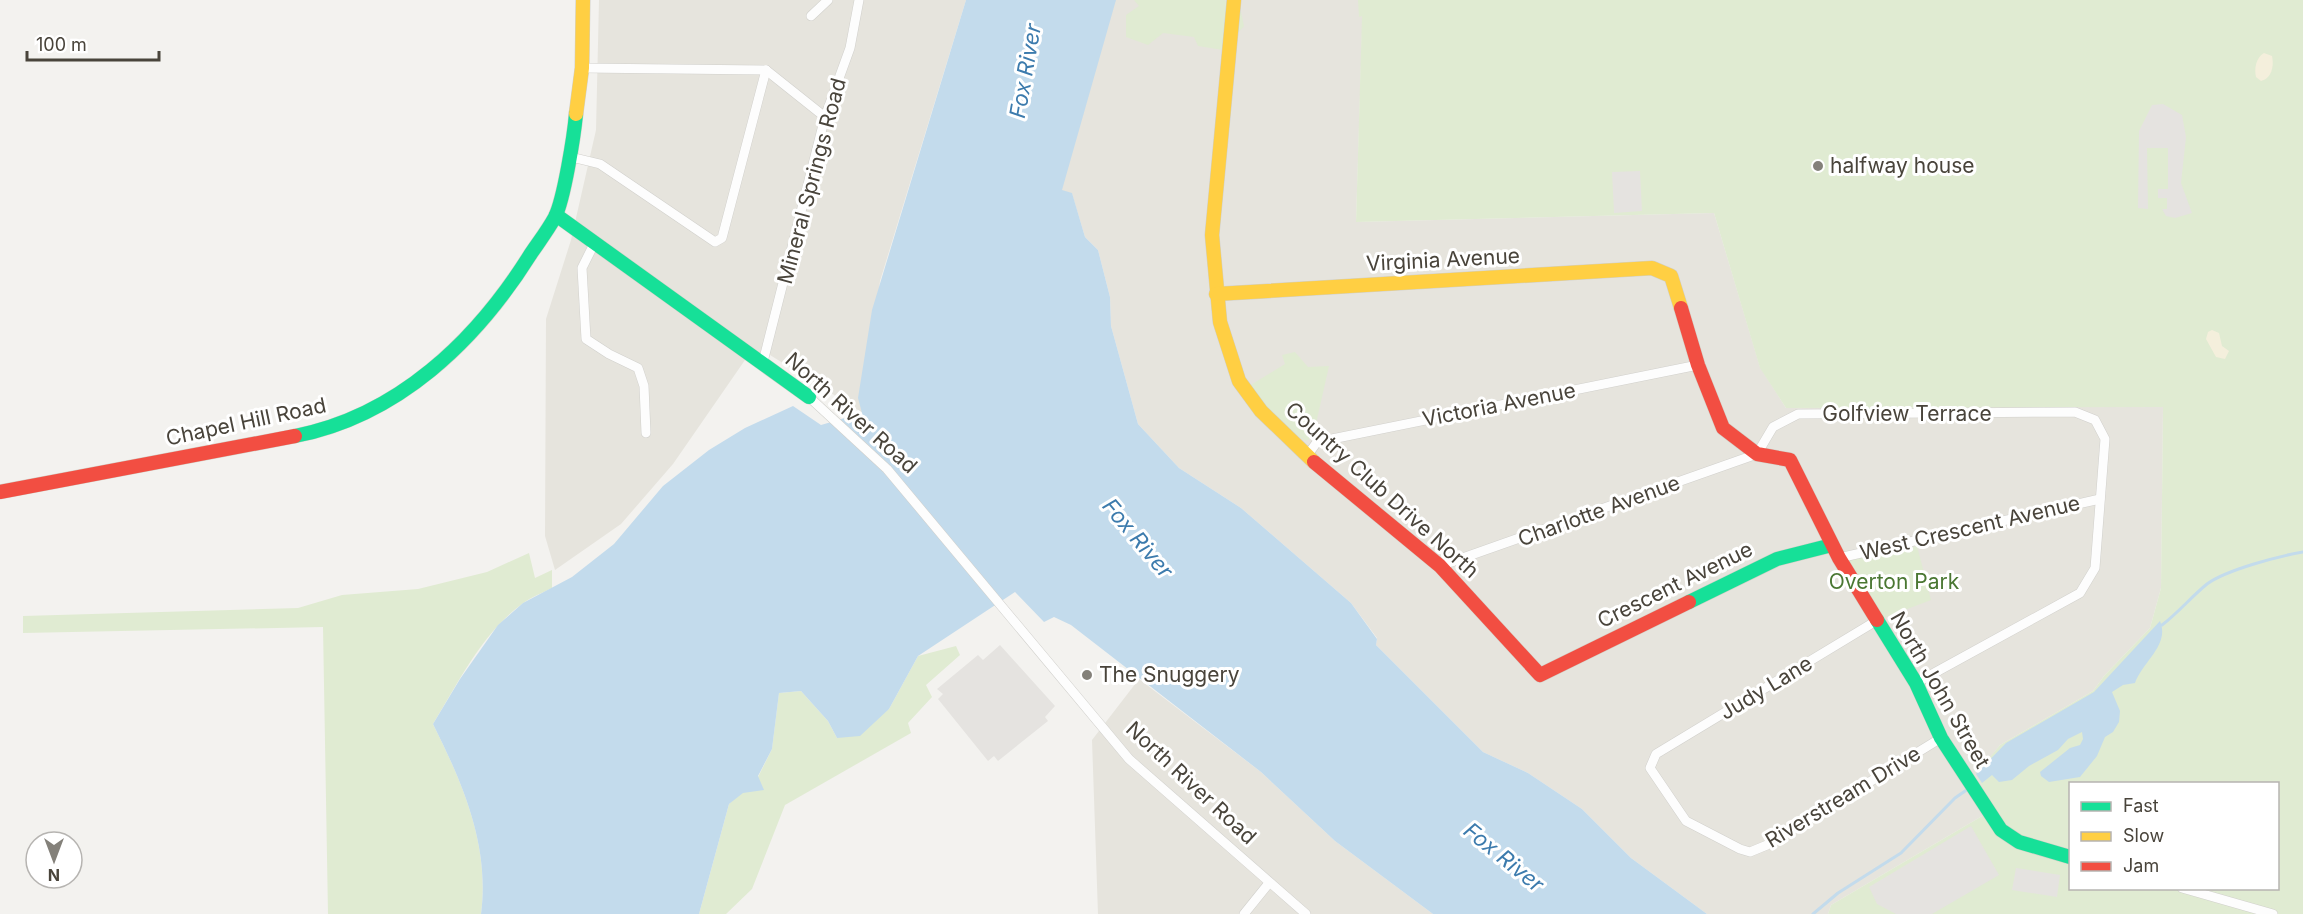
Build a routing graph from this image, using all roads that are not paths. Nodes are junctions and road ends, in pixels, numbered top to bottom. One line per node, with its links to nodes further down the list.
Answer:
1 (583, 0): 6 (street)
2 (828, 0): 5 (street)
3 (860, 0): 8 (street, Mineral Springs Road)
4 (1234, 0): 13 (street, Country Club Drive North)
5 (811, 16)
6 (582, 68): 7 (street); 9 (street)
7 (766, 70): 8 (street); 9 (street)
8 (825, 117): 14 (street, Mineral Springs Road)
9 (571, 157): 10 (street)
10 (556, 215): 11 (street, North River Road); 20 (street, Chapel Hill Road)
11 (594, 244): 14 (street, North River Road); 17 (street)
12 (1671, 276): 13 (street, Virginia Avenue); 15 (street, North John Street)
13 (1216, 294): 19 (street, Country Club Drive North)
14 (763, 362): 16 (street, North River Road)
15 (1698, 365): 18 (street, North John Street); 19 (street, Victoria Avenue)
16 (809, 397): 31 (street, North River Road)
17 (646, 433)
18 (1757, 454): 21 (street, Golfview Terrace); 22 (street, North John Street); 24 (street, Charlotte Avenue)
19 (1307, 456): 24 (street, Country Club Drive North)
20 (0, 492)
21 (2100, 499): 23 (street, West Crescent Avenue); 27 (street)
22 (1832, 545): 23 (street, North John Street); 26 (street, Crescent Avenue)
23 (1839, 558): 25 (street, North John Street)
24 (1440, 566): 26 (street, Country Club Drive North)
25 (1876, 621): 27 (street, North John Street); 29 (street, Judy Lane)
26 (1540, 675)
27 (1916, 683): 28 (street, North John Street)
28 (1941, 738): 29 (street, Riverstream Drive); 30 (street, North John Street)
29 (1656, 754)
30 (2069, 857)
31 (1269, 883): 33 (street); 34 (street, North River Road)
32 (2189, 890): 35 (street)
33 (1244, 914)
34 (1306, 914)
35 (2273, 914)

